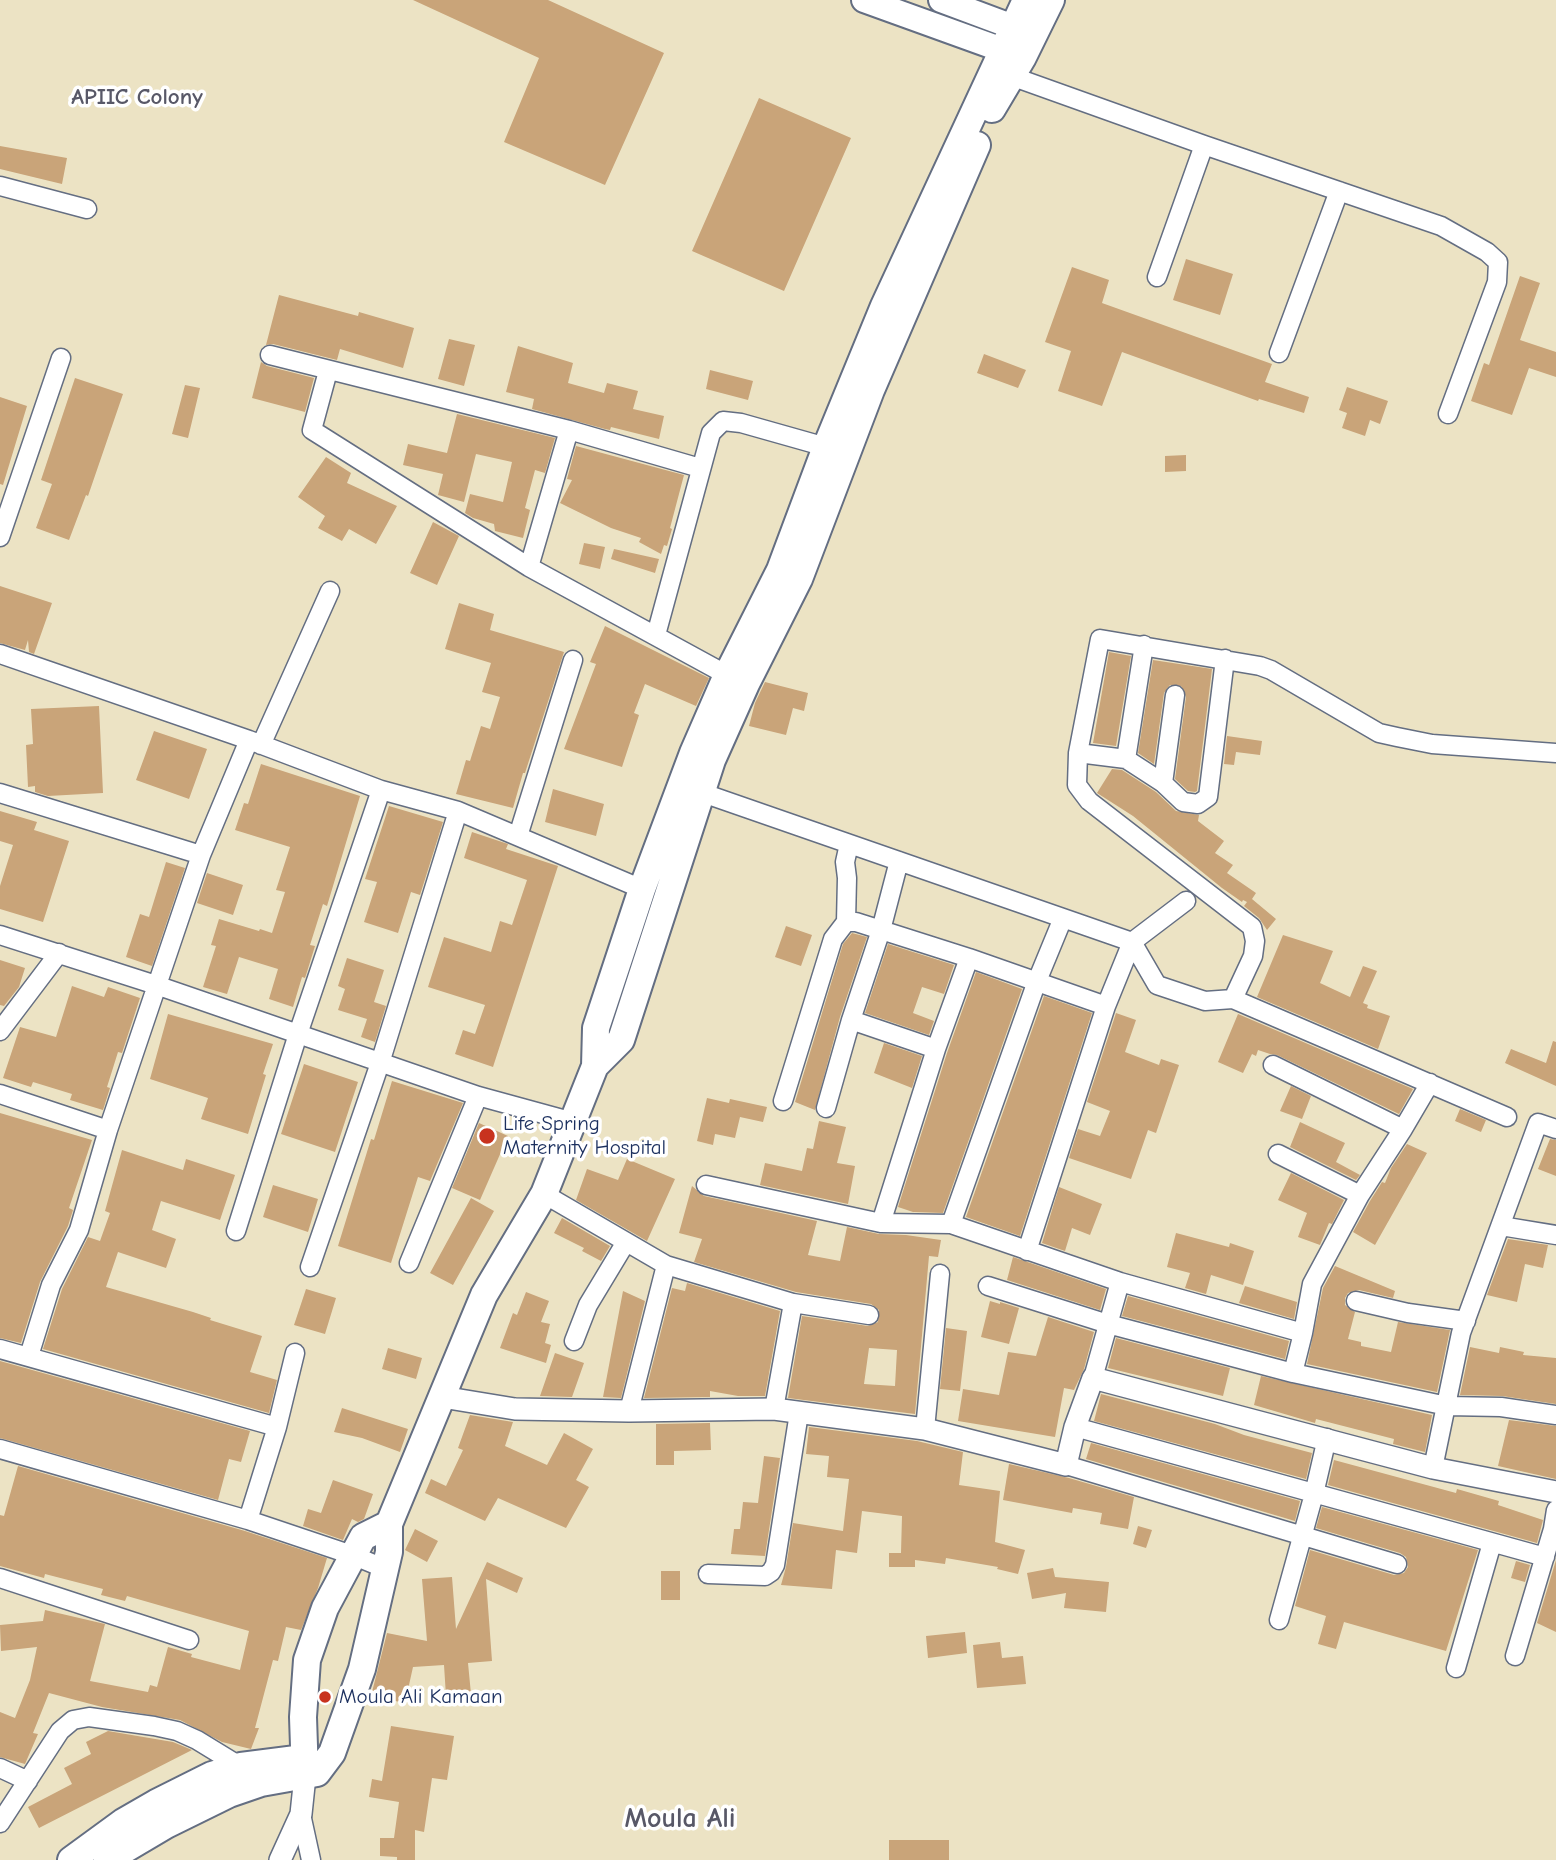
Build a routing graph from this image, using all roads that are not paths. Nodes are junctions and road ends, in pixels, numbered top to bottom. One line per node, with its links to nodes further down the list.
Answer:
1 (864, 0): 5 (main road)
2 (941, 0): 5 (main road)
3 (1026, 0): 5 (main road)
4 (1051, 0): 5 (main road)
5 (1017, 49): 6 (street); 17 (main road); 35 (main road)
6 (1204, 145): 8 (street); 10 (street)
7 (0, 186): 9 (street)
8 (1339, 191): 11 (street); 15 (street)
9 (87, 209)
10 (1157, 277)
11 (1279, 354)
12 (270, 355): 14 (street)
13 (61, 358): 19 (street)
14 (328, 371): 16 (street); 20 (street)
15 (1448, 414)
16 (569, 430): 18 (street); 20 (street)
17 (826, 447): 18 (street); 27 (main road)
18 (700, 468): 22 (street)
19 (0, 537)
20 (529, 567): 22 (street)
21 (330, 591): 29 (street)
22 (656, 635): 27 (street)
23 (1144, 645): 25 (street); 30 (street); 32 (street)
24 (0, 654): 29 (street)
25 (1226, 659): 31 (street); 33 (street)
26 (573, 660): 38 (street)
27 (727, 675): 42 (main road)
28 (1175, 695): 33 (street)
29 (255, 742): 34 (street); 40 (street)
30 (1079, 753): 32 (street); 53 (street)
31 (1556, 753)
32 (1126, 759): 33 (street)
33 (1163, 783)
34 (381, 790): 37 (street); 57 (street)
35 (700, 792): 39 (street); 61 (main road)
36 (0, 793): 40 (street)
37 (458, 811): 38 (street); 59 (street)
38 (518, 836): 42 (street)
39 (849, 844): 41 (street); 45 (street)
40 (201, 855): 52 (street)
41 (899, 861): 44 (street); 46 (street)
42 (642, 889): 61 (main road)
43 (1186, 901): 48 (street)
44 (1063, 918): 48 (street); 51 (street)
45 (846, 922): 46 (street); 65 (street)
46 (881, 930): 50 (street); 55 (street)
47 (0, 935): 49 (street)
48 (1132, 942): 53 (street); 54 (street)
49 (59, 953): 52 (street); 56 (street)
50 (969, 958): 51 (street); 58 (street)
51 (1037, 981): 54 (street); 77 (street)
52 (156, 985): 57 (street); 71 (street)
53 (1233, 999): 62 (street)
54 (1106, 1006): 82 (street)
55 (851, 1020): 58 (street); 66 (street)
56 (0, 1031)
57 (298, 1034): 59 (street); 79 (street)
58 (936, 1049): 76 (street)
59 (380, 1063): 64 (street); 85 (street)
60 (1273, 1065): 69 (street)
61 (595, 1066): 68 (main road)
62 (1430, 1083): 67 (street); 69 (street)
63 (0, 1094): 71 (street)
64 (478, 1096): 68 (street); 83 (street)
65 (783, 1101)
66 (826, 1108)
67 (1507, 1117)
68 (573, 1122): 74 (main road)
69 (1403, 1129): 75 (street)
70 (1556, 1129): 78 (street)
71 (107, 1130): 98 (street)
72 (1278, 1154): 75 (street)
73 (706, 1185): 76 (street)
74 (544, 1194): 81 (street); 101 (main road)
75 (1360, 1195): 94 (street)
76 (881, 1223): 77 (street)
77 (951, 1224): 82 (street)
78 (1501, 1226): 80 (street); 92 (street)
79 (236, 1231)
80 (1556, 1235)
81 (626, 1242): 84 (street); 95 (street)
82 (1027, 1251): 87 (street)
83 (409, 1263)
84 (666, 1265): 90 (street); 104 (street)
85 (310, 1266)
86 (940, 1274): 109 (street)
87 (1120, 1282): 93 (street); 94 (street)
88 (988, 1286): 93 (street)
89 (1356, 1301): 92 (street)
90 (793, 1303): 91 (street); 103 (street)
91 (869, 1315)
92 (1466, 1321): 102 (street)
93 (1108, 1324): 99 (street); 100 (street)
94 (1303, 1333): 99 (street)
95 (574, 1341)
96 (0, 1349): 98 (street)
97 (295, 1353): 107 (street)
98 (29, 1356): 107 (street)
99 (1293, 1373): 102 (street)
100 (1093, 1378): 108 (street); 110 (street)
101 (442, 1397): 104 (street); 118 (main road)
102 (1447, 1406): 106 (street); 113 (street)
103 (774, 1409): 104 (street); 105 (street)
104 (629, 1412)
105 (799, 1413): 109 (street); 126 (street)
106 (1556, 1415)
107 (277, 1427): 117 (street)
108 (1075, 1427): 112 (street); 115 (street)
109 (925, 1429): 112 (street)
110 (1327, 1438): 113 (street); 115 (street)
111 (0, 1449): 117 (street)
112 (1066, 1465): 120 (street)
113 (1433, 1468): 114 (street)
114 (1556, 1492)
115 (1314, 1494): 120 (street); 121 (street)
116 (1556, 1510): 119 (street)
117 (248, 1520): 122 (street)
118 (388, 1524): 122 (main road); 125 (main road)
119 (1554, 1529): 123 (street)
120 (1303, 1536): 124 (street); 128 (street)
121 (1492, 1543): 123 (street); 131 (street)
122 (352, 1555): 125 (street); 133 (main road)
123 (1545, 1557): 130 (street)
124 (1397, 1564)
125 (386, 1569): 133 (main road)
126 (708, 1574)
127 (0, 1578): 129 (street)
128 (1279, 1620)
129 (189, 1640)
130 (1515, 1656)
131 (1456, 1668)
132 (241, 1766): 133 (main road); 135 (street); 136 (street); 139 (main road)
133 (305, 1767): 136 (main road); 137 (street)
134 (0, 1768): 135 (street)
135 (27, 1781): 138 (street)
136 (261, 1783): 140 (main road)
137 (302, 1814): 141 (street); 142 (street)
138 (0, 1823)
139 (71, 1860)
140 (107, 1860)
141 (280, 1860)
142 (311, 1860)

